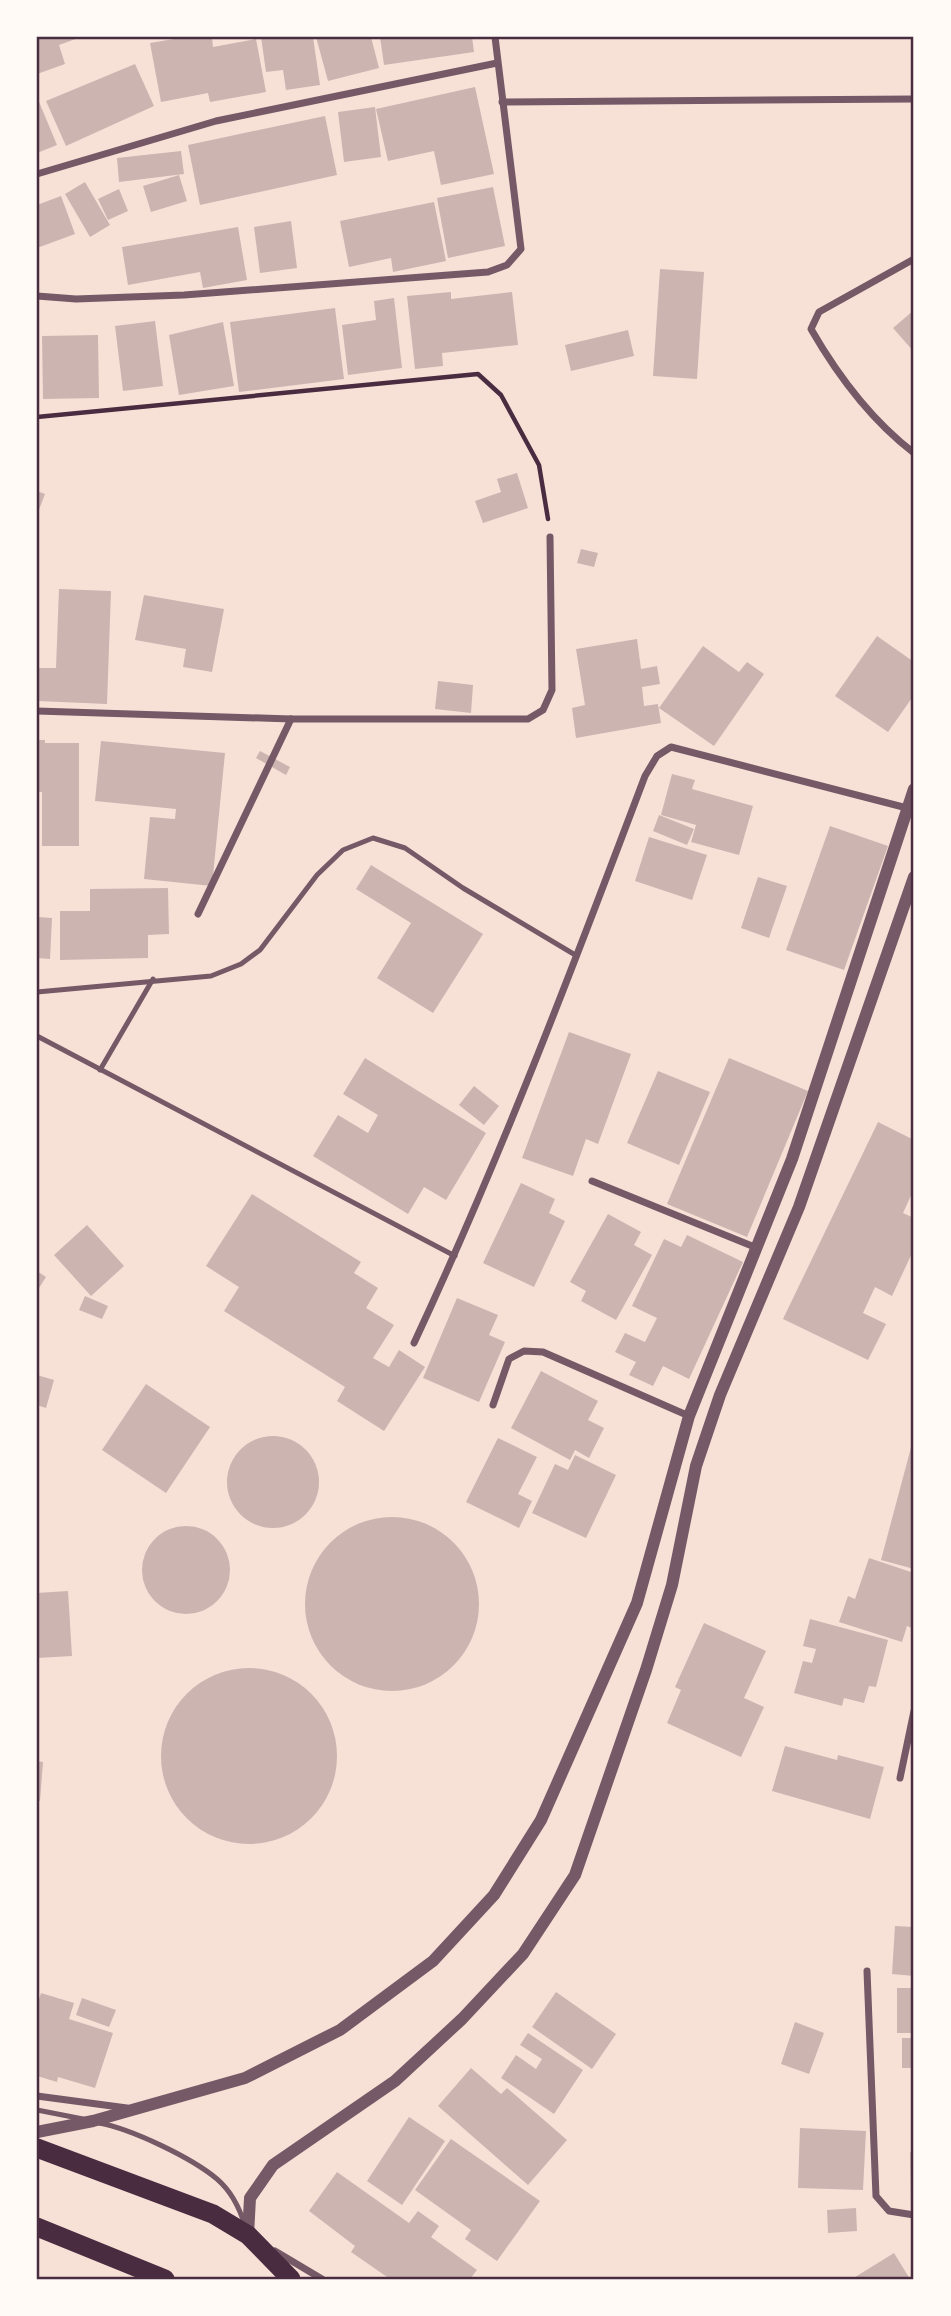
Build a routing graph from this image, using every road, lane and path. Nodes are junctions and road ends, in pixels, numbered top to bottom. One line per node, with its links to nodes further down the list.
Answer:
1 (495, 37): 2 (street)
2 (497, 63): 4 (street); 5 (street)
3 (914, 99): 4 (street)
4 (502, 103): 7 (street)
5 (37, 174)
6 (914, 258): 9 (street)
7 (37, 296)
8 (37, 417): 10 (path)
9 (914, 453)
10 (550, 537): 12 (street)
11 (37, 711): 12 (street)
12 (291, 719): 16 (street)
13 (914, 789): 14 (street)
14 (907, 808): 17 (street); 23 (street)
15 (914, 877): 39 (street)
16 (198, 914)
17 (577, 956): 18 (lane); 24 (street)
18 (153, 979): 19 (lane); 21 (lane)
19 (37, 992)
20 (37, 1036): 21 (lane)
21 (100, 1069): 24 (lane)
22 (592, 1181): 23 (street)
23 (758, 1248): 27 (street)
24 (455, 1256): 25 (street)
25 (414, 1343)
26 (493, 1405): 27 (street)
27 (689, 1416): 32 (street)
28 (914, 1711): 29 (street)
29 (900, 1778)
30 (867, 1971): 37 (street)
31 (37, 2096): 32 (street)
32 (138, 2109): 34 (street)
33 (37, 2110): 34 (lane)
34 (93, 2122): 35 (street); 39 (lane)
35 (37, 2132)
36 (37, 2148): 39 (highway)
37 (914, 2215)
38 (37, 2227): 40 (highway)
39 (248, 2235): 41 (highway); 42 (street)
40 (165, 2279)
41 (290, 2279)
42 (322, 2279)

